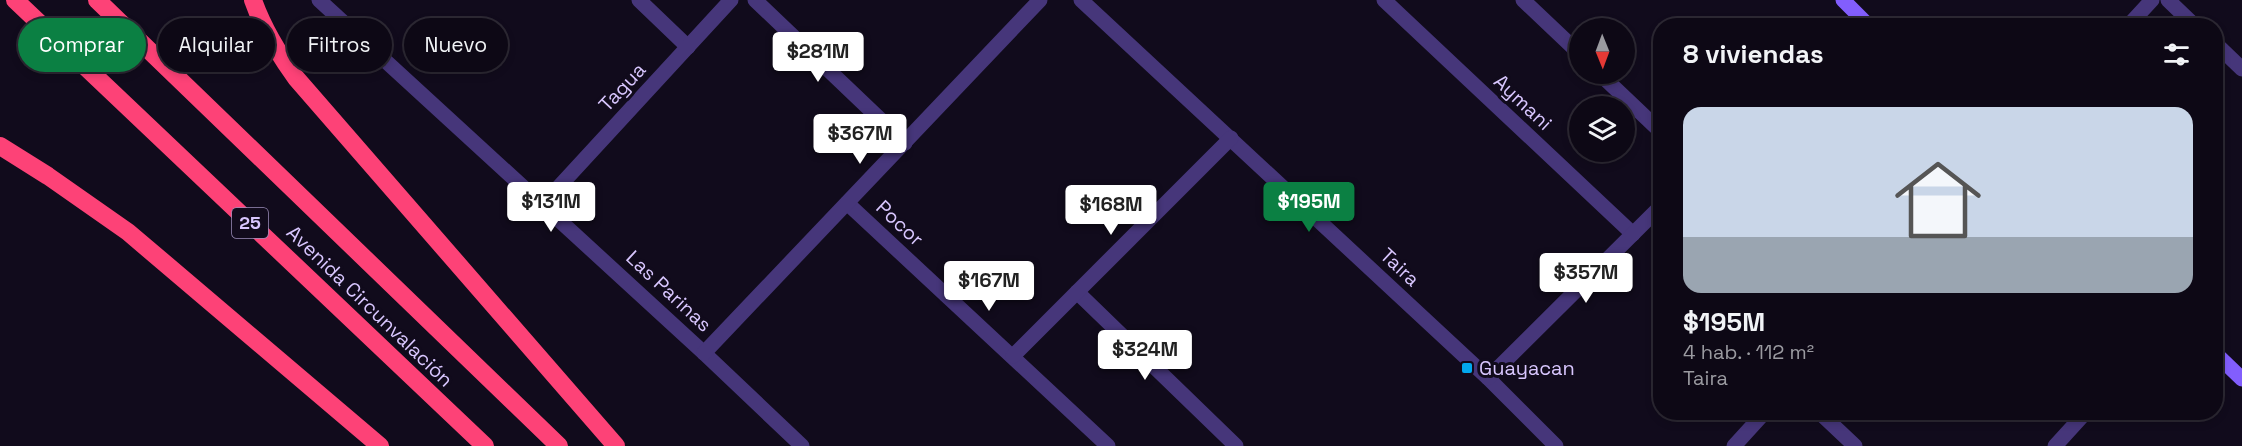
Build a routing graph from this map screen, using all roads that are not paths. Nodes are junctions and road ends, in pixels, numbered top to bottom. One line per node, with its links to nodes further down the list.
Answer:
1 (15, 0): 41 (highway, Avenida Circunvalación / 25)
2 (97, 0): 42 (highway, Avenida Circunvalación)
3 (253, 0): 43 (highway)
4 (319, 0): 28 (street, Las Parinas)
5 (639, 0): 19 (street)
6 (731, 0): 19 (street, Tagua)
7 (754, 0): 25 (street)
8 (1040, 0): 25 (street)
9 (1081, 0): 24 (street, Taira)
10 (1384, 0): 30 (street, Aymani)
11 (1523, 0): 18 (street)
12 (1843, 0): 15 (street)
13 (2152, 0): 16 (street)
14 (2168, 0): 17 (street)
15 (1861, 18)
16 (2135, 18)
17 (2187, 18)
18 (1569, 44)
19 (688, 47): 28 (street, Tagua)
20 (2223, 51): 21 (street)
21 (2242, 69)
22 (1611, 84): 23 (street)
23 (1653, 124)
24 (1231, 138): 31 (street); 35 (street, Taira)
25 (905, 143): 27 (street)
26 (0, 146): 40 (highway)
27 (847, 203): 32 (street); 33 (street, Pocor)
28 (543, 204): 32 (street, Las Parinas)
29 (1653, 214): 30 (street)
30 (1633, 234): 35 (street)
31 (1077, 292): 33 (street); 46 (street)
32 (704, 353): 44 (street, Las Parinas)
33 (1013, 356): 45 (street, Pocor)
34 (2223, 361): 36 (street)
35 (1488, 378): 47 (street, Taira)
36 (2242, 379)
37 (1758, 420): 48 (street)
38 (1827, 420): 49 (street)
39 (2079, 420): 50 (street)
40 (380, 446)
41 (484, 446)
42 (559, 446)
43 (616, 446)
44 (802, 446)
45 (1108, 446)
46 (1236, 446)
47 (1556, 446)
48 (1734, 446)
49 (1855, 446)
50 (2055, 446)

